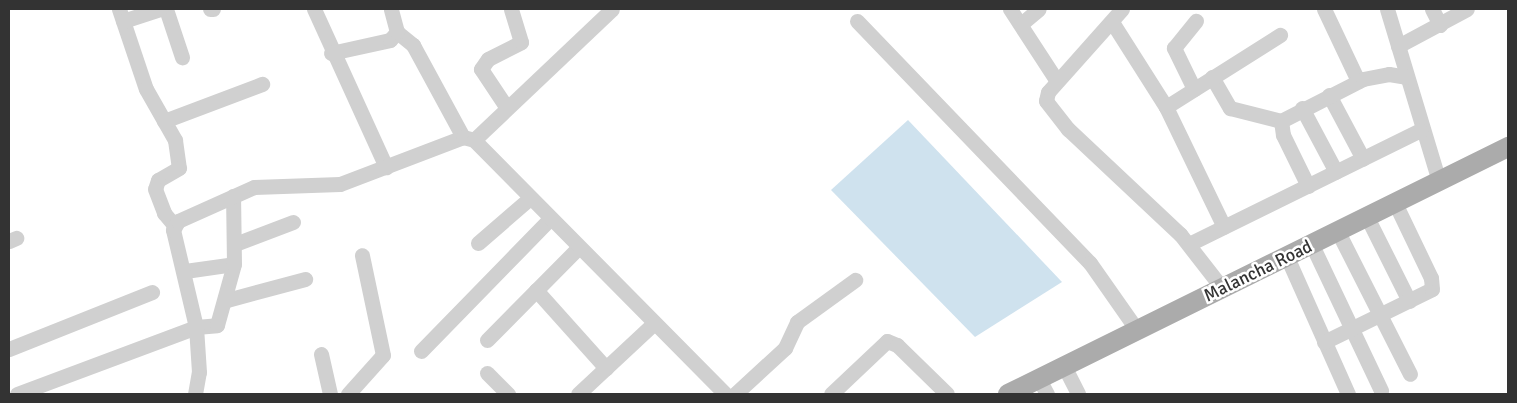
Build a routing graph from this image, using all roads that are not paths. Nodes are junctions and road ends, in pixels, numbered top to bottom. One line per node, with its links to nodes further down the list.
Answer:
1 (159, 9): 14 (street)
2 (166, 9): 24 (street)
3 (314, 9): 23 (street)
4 (391, 9): 20 (street)
5 (511, 9): 33 (street)
6 (612, 9): 33 (street)
7 (1010, 9): 18 (street)
8 (1039, 9): 18 (street)
9 (1122, 9): 17 (street)
10 (1324, 9): 28 (street)
11 (1387, 9): 22 (street)
12 (1433, 9): 19 (street)
13 (1467, 9): 19 (street)
14 (121, 15): 35 (street)
15 (856, 21): 74 (street)
16 (1196, 21): 30 (street)
17 (1112, 22): 27 (street); 32 (street)
18 (1021, 24): 27 (street)
19 (1440, 25): 22 (street)
20 (397, 32): 23 (street); 38 (street)
21 (1280, 35): 25 (street)
22 (1398, 46): 26 (street)
23 (331, 53): 41 (street)
24 (182, 57)
25 (1212, 77): 30 (street); 36 (street)
26 (1406, 77): 28 (street); 37 (street)
27 (1057, 81): 56 (street)
28 (1358, 81): 31 (street)
29 (262, 84): 35 (street)
30 (1194, 88): 32 (street)
31 (1329, 95): 34 (street); 40 (street)
32 (1166, 107): 52 (street)
33 (507, 108): 38 (street)
34 (1302, 108): 36 (street); 42 (street)
35 (164, 120): 51 (street)
36 (1282, 121): 44 (street)
37 (1421, 130): 40 (street); 43 (street)
38 (468, 139): 41 (street); 46 (street)
39 (1508, 147): 43 (main road, Malancha Road)
40 (1363, 159): 42 (street)
41 (386, 167): 45 (street)
42 (1336, 172): 44 (street)
43 (1439, 181): 47 (main road, Malancha Road)
44 (1308, 186): 52 (street)
45 (233, 196): 51 (street); 55 (street)
46 (530, 198): 49 (street); 54 (street)
47 (1395, 203): 48 (main road, Malancha Road); 69 (street)
48 (1367, 218): 53 (main road, Malancha Road); 69 (street)
49 (550, 219): 58 (street); 78 (street)
50 (293, 222): 55 (street)
51 (174, 224): 62 (street)
52 (1224, 227): 56 (street)
53 (1338, 232): 57 (main road, Malancha Road); 70 (street)
54 (478, 243)
55 (234, 244): 61 (street)
56 (1189, 244): 65 (street)
57 (1312, 245): 60 (main road, Malancha Road); 73 (street)
58 (578, 248): 66 (street); 71 (street)
59 (362, 255): 90 (street)
60 (1287, 257): 65 (main road, Malancha Road); 76 (street)
61 (234, 264): 62 (street); 68 (street)
62 (185, 271): 72 (street)
63 (305, 279): 68 (street)
64 (855, 280): 94 (street)
65 (1222, 288): 74 (main road, Malancha Road)
66 (536, 290): 75 (street); 81 (street)
67 (152, 292): 77 (street)
68 (227, 300): 72 (street)
69 (1409, 301): 70 (street)
70 (1379, 313): 73 (street); 83 (street)
71 (653, 324): 81 (street); 93 (street)
72 (196, 327): 87 (street); 88 (street)
73 (1351, 327): 76 (street); 85 (street)
74 (1137, 330): 80 (main road, Malancha Road)
75 (487, 340)
76 (1324, 342): 98 (street)
77 (9, 349)
78 (421, 351)
79 (321, 354): 89 (street)
80 (1064, 366): 84 (main road, Malancha Road); 97 (street)
81 (606, 368): 92 (street)
82 (487, 373): 91 (street)
83 (1410, 374)
84 (1043, 386): 86 (main road, Malancha Road)
85 (1381, 390)
86 (1014, 393)
87 (17, 394)
88 (195, 394)
89 (330, 394)
90 (348, 394)
91 (508, 394)
92 (578, 394)
93 (725, 394)
94 (734, 394)
95 (831, 394): 96 (street)
96 (947, 394)
97 (1078, 394)
98 (1348, 394)

